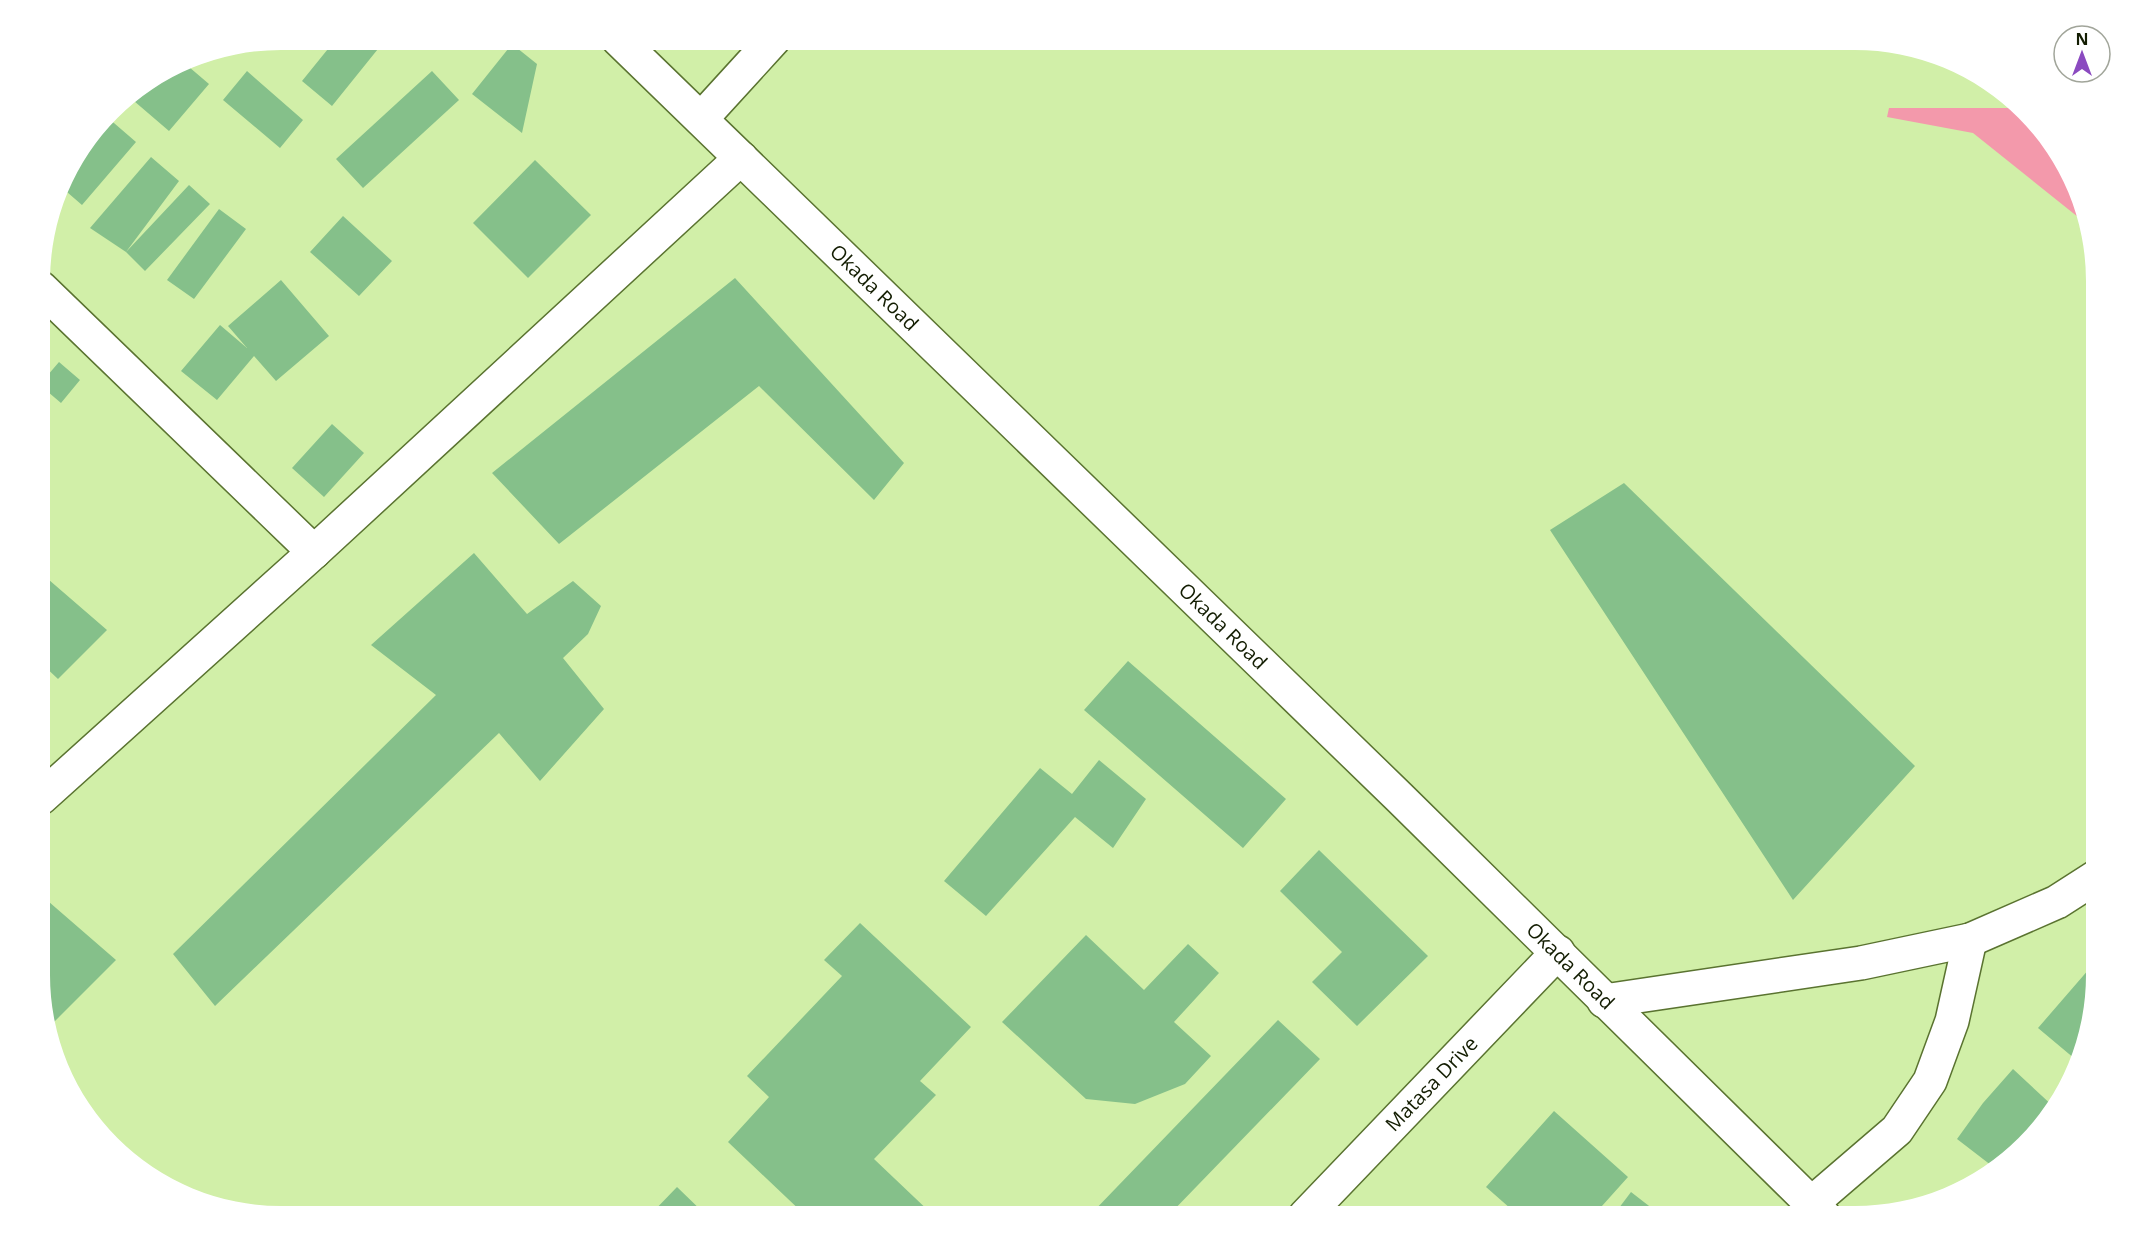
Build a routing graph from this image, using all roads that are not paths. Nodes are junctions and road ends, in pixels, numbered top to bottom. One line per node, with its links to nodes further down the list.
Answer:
1 (629, 50): 3 (street, Okada Road)
2 (764, 50): 3 (street)
3 (701, 119): 4 (street, Okada Road)
4 (741, 158): 6 (street); 10 (street, Okada Road)
5 (50, 297): 6 (street)
6 (314, 552): 7 (street)
7 (50, 790)
8 (2086, 884): 9 (street)
9 (1970, 940): 11 (street); 14 (street)
10 (1558, 952): 11 (street, Okada Road); 12 (street, Matasa Drive)
11 (1604, 1001): 13 (street, Okada Road)
12 (1315, 1206)
13 (1815, 1206)
14 (1821, 1206)

